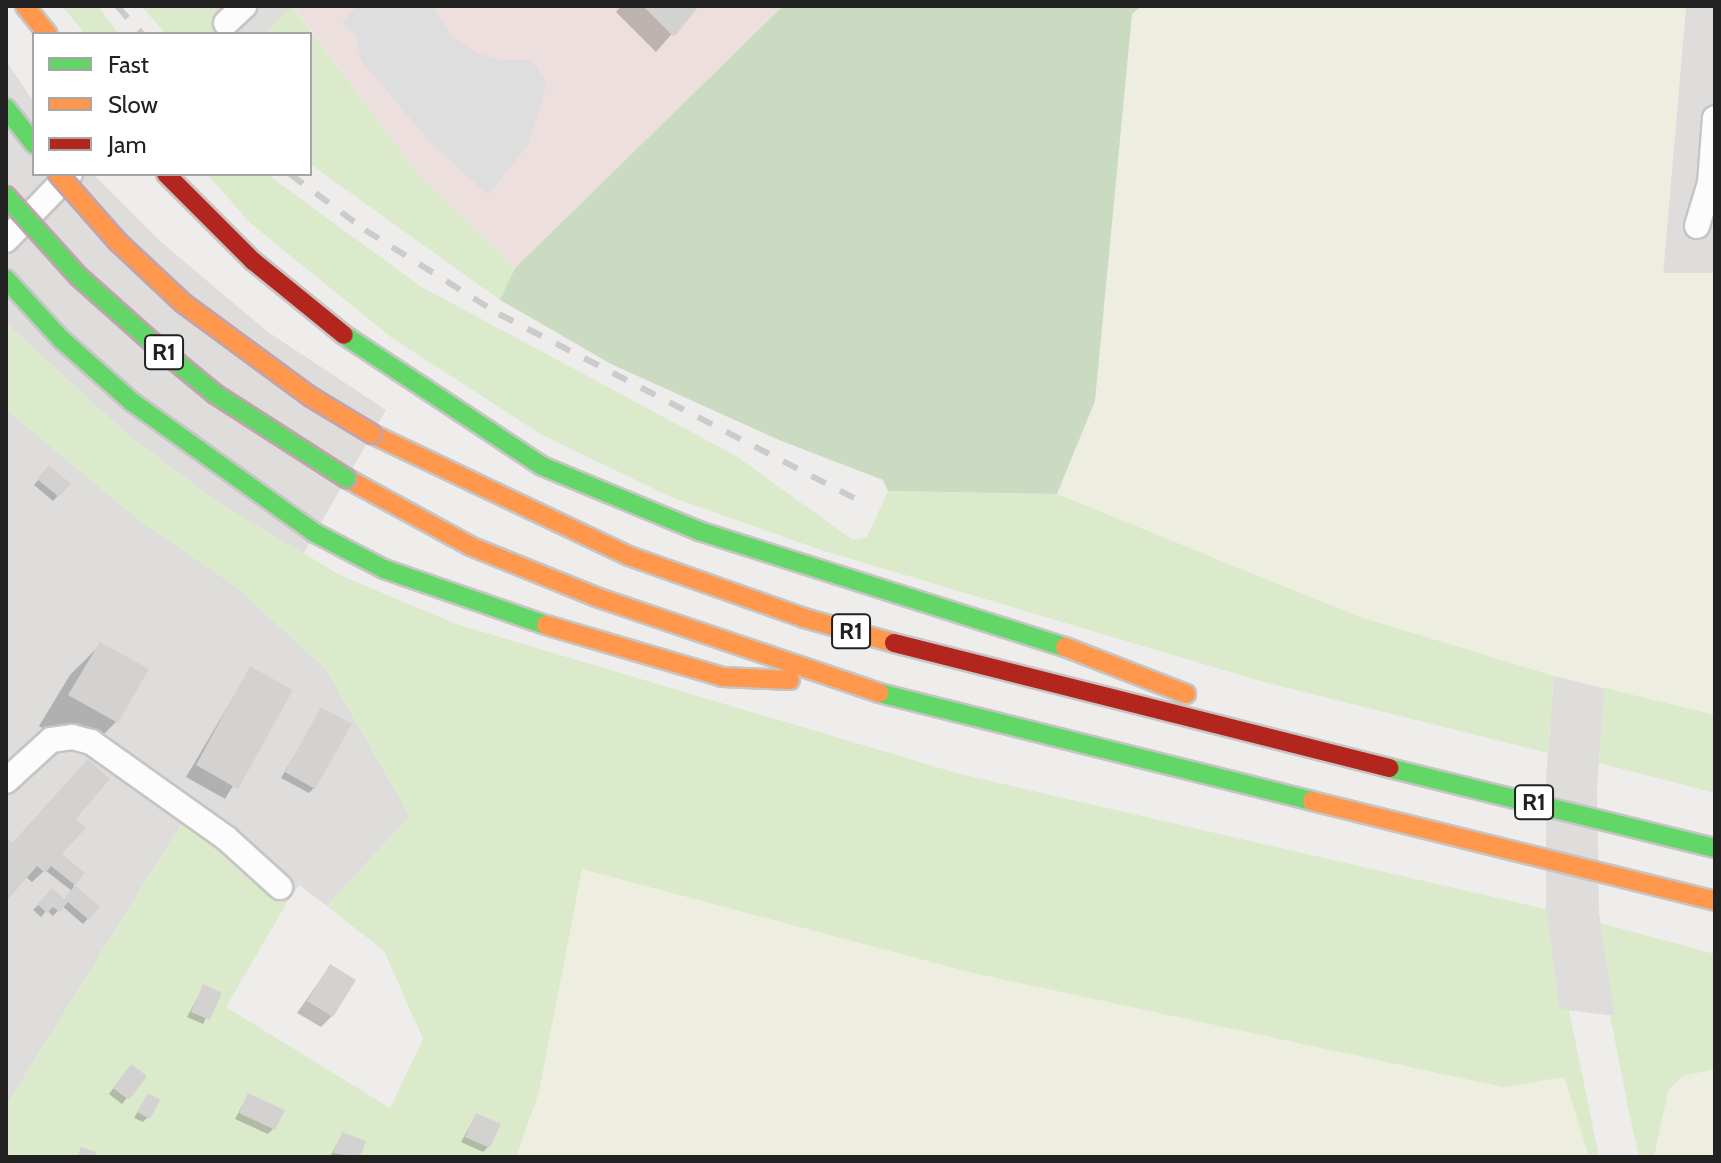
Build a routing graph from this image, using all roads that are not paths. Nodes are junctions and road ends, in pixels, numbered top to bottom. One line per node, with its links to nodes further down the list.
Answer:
1 (25, 6): 4 (highway)
2 (244, 6): 3 (street)
3 (226, 23)
4 (46, 32)
5 (6, 108): 7 (highway)
6 (1715, 118): 12 (street)
7 (32, 141)
8 (60, 176): 16 (highway, R1, bridge)
9 (68, 176): 13 (street)
10 (168, 176): 16 (highway)
11 (6, 196): 15 (highway, R1, bridge)
12 (1697, 226)
13 (6, 240)
14 (6, 279): 15 (highway)
15 (840, 683): 20 (highway, R1)
16 (1353, 757): 18 (highway, R1)
17 (6, 781): 19 (street)
18 (1715, 848)
19 (280, 887)
20 (1715, 901)

